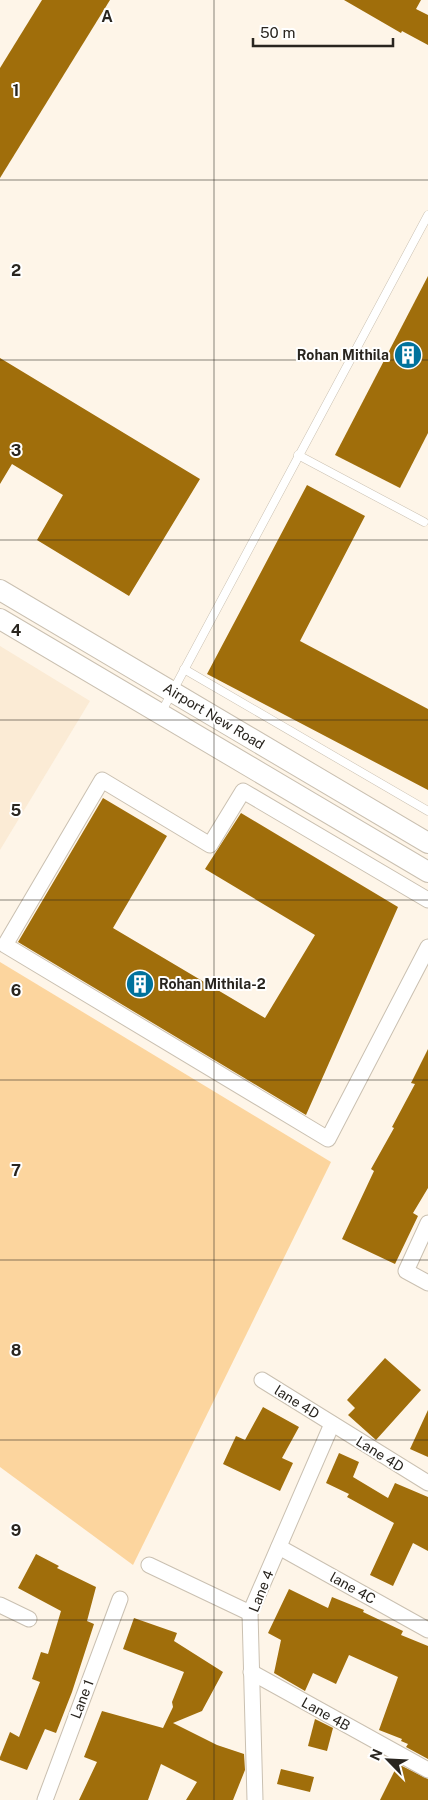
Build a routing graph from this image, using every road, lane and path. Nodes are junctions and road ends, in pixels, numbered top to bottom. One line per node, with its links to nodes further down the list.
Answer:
1 (428, 215): 2 (lane)
2 (298, 455): 3 (lane); 6 (lane)
3 (424, 522)
4 (0, 590): 7 (main road, Airport New Road)
5 (0, 619): 8 (main road, Airport New Road)
6 (184, 669): 7 (lane); 9 (lane)
7 (172, 692): 8 (lane); 10 (main road, Airport New Road)
8 (160, 714): 11 (main road, Airport New Road)
9 (428, 811)
10 (428, 843)
11 (428, 872)
12 (428, 900): 13 (street)
13 (428, 947)
14 (428, 1223): 15 (street)
15 (428, 1283)
16 (262, 1380): 17 (street, lane 4D)
17 (332, 1424): 18 (street, Lane 4D); 19 (street, Lane 4)
18 (428, 1483)
19 (279, 1547): 23 (street, Lane 4); 25 (street, lane 4C)
20 (149, 1565): 23 (street)
21 (120, 1599): 28 (street, Lane 1)
22 (0, 1605): 24 (street)
23 (250, 1614): 26 (street, Lane 4)
24 (29, 1620)
25 (428, 1630)
26 (251, 1672): 27 (street, Lane 4B); 29 (street, Lane 4)
27 (428, 1770)
28 (45, 1800)
29 (255, 1800)

